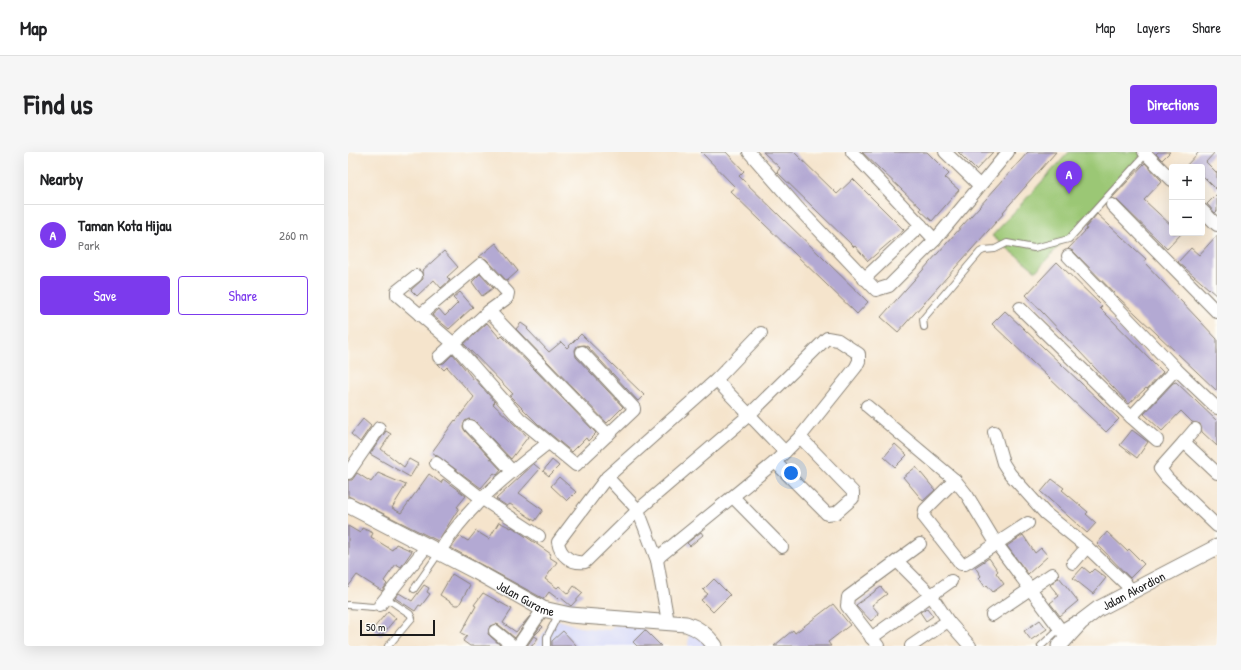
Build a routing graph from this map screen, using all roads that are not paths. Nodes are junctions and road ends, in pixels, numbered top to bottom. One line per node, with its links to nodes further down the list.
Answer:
1 (749, 152): 15 (street)
2 (852, 152): 10 (street)
3 (944, 152): 7 (street)
4 (1008, 152): 7 (street)
5 (1145, 153): 6 (street); 20 (lane)
6 (1169, 177)
7 (979, 186): 12 (street)
8 (1112, 205): 18 (street)
9 (1205, 213): 11 (street)
10 (921, 224): 12 (street); 15 (street)
11 (1217, 225)
12 (935, 240): 15 (street)
13 (1068, 256): 25 (street)
14 (416, 276): 19 (street)
15 (864, 279)
16 (1020, 308): 30 (street)
17 (489, 311): 19 (street); 22 (street); 35 (street)
18 (1217, 312)
19 (420, 315): 22 (street)
20 (924, 327)
21 (760, 333): 26 (street)
22 (454, 344): 24 (street); 39 (street)
23 (582, 352): 35 (street)
24 (439, 357)
25 (1176, 369): 28 (street); 30 (street)
26 (716, 380): 29 (street); 46 (street)
27 (867, 406): 47 (street)
28 (1217, 408)
29 (749, 415): 36 (street); 40 (street); 51 (street)
30 (1131, 417): 37 (street)
31 (470, 426): 43 (street)
32 (379, 428): 44 (street)
33 (1195, 429): 38 (street)
34 (994, 432): 58 (street)
35 (608, 434): 39 (street)
36 (800, 437): 40 (street); 41 (street)
37 (1157, 440)
38 (1184, 442): 45 (street); 53 (street)
39 (548, 443): 43 (street)
40 (785, 452): 41 (street)
41 (775, 462): 48 (street)
42 (436, 463): 49 (street)
43 (512, 471): 49 (street)
44 (348, 473)
45 (1217, 473)
46 (607, 477): 51 (street); 51 (street)
47 (955, 480): 55 (street); 55 (street)
48 (733, 497): 57 (street); 61 (street)
49 (481, 498): 54 (street); 60 (street)
50 (351, 508): 60 (street, Jalan Gurame)
51 (638, 510): 61 (street)
52 (1028, 522): 55 (street)
53 (1217, 526)
54 (539, 536)
55 (996, 543): 67 (street)
56 (920, 544): 62 (street)
57 (782, 547)
58 (1087, 547): 63 (street); 68 (street)
59 (1217, 547): 68 (street, Jalan Akordion)
60 (433, 550): 66 (lane); 70 (street); 72 (street, Jalan Gurame)
61 (657, 560): 76 (street)
62 (897, 561): 69 (street); 79 (street)
63 (1073, 563)
64 (1052, 574): 67 (street)
65 (951, 581): 69 (street)
66 (414, 589)
67 (1029, 590): 74 (street); 78 (street)
68 (1132, 590): 78 (street, Jalan Akordion)
69 (931, 595): 75 (street); 79 (street)
70 (383, 602): 71 (lane); 80 (lane)
71 (348, 605)
72 (543, 609): 73 (street, Jalan Gurame); 82 (street)
73 (559, 613): 76 (street, Jalan Gurame); 83 (lane)
74 (992, 615)
75 (948, 621): 85 (street); 86 (street)
76 (668, 622): 84 (street, Jalan Gurame)
77 (495, 631): 81 (street)
78 (1061, 637): 87 (lane)
79 (875, 642)
80 (388, 646)
81 (513, 646)
82 (518, 646)
83 (547, 646)
84 (715, 646)
85 (911, 646)
86 (970, 646)
87 (1041, 646)

